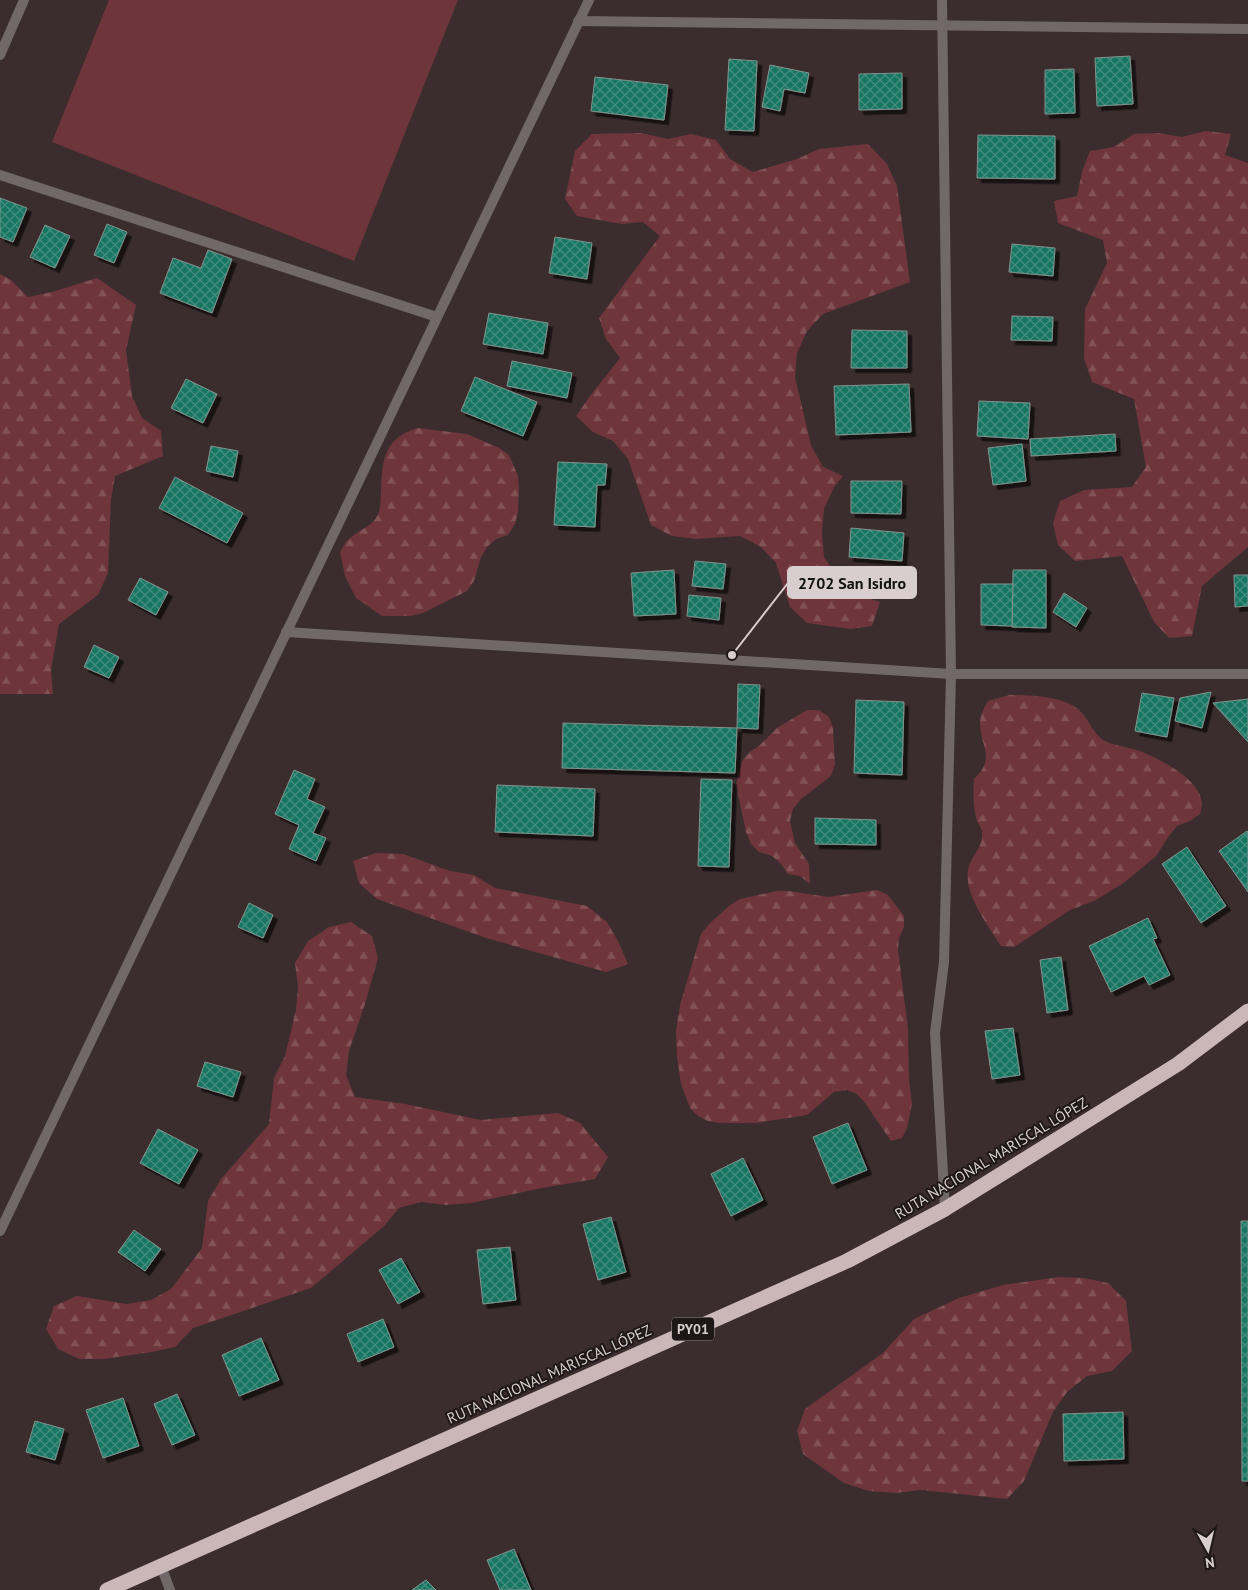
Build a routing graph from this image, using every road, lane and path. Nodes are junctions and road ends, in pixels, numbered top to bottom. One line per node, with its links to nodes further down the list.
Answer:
1 (24, 0): 7 (street)
2 (589, 0): 4 (street)
3 (942, 0): 5 (street)
4 (578, 22): 5 (street); 9 (street)
5 (942, 26): 6 (street); 11 (street)
6 (1248, 29)
7 (0, 55)
8 (0, 175): 9 (street)
9 (437, 317): 10 (street)
10 (286, 632): 11 (street); 15 (street)
11 (951, 674): 12 (street); 14 (street)
12 (1248, 674)
13 (1248, 1011): 14 (highway, RUTA NACIONAL MARISCAL LÓPEZ / PY01)
14 (945, 1210): 16 (highway, RUTA NACIONAL MARISCAL LÓPEZ / PY01)
15 (0, 1230)
16 (161, 1566): 17 (highway, RUTA NACIONAL MARISCAL LÓPEZ / PY01); 18 (street)
17 (106, 1590)
18 (170, 1590)

